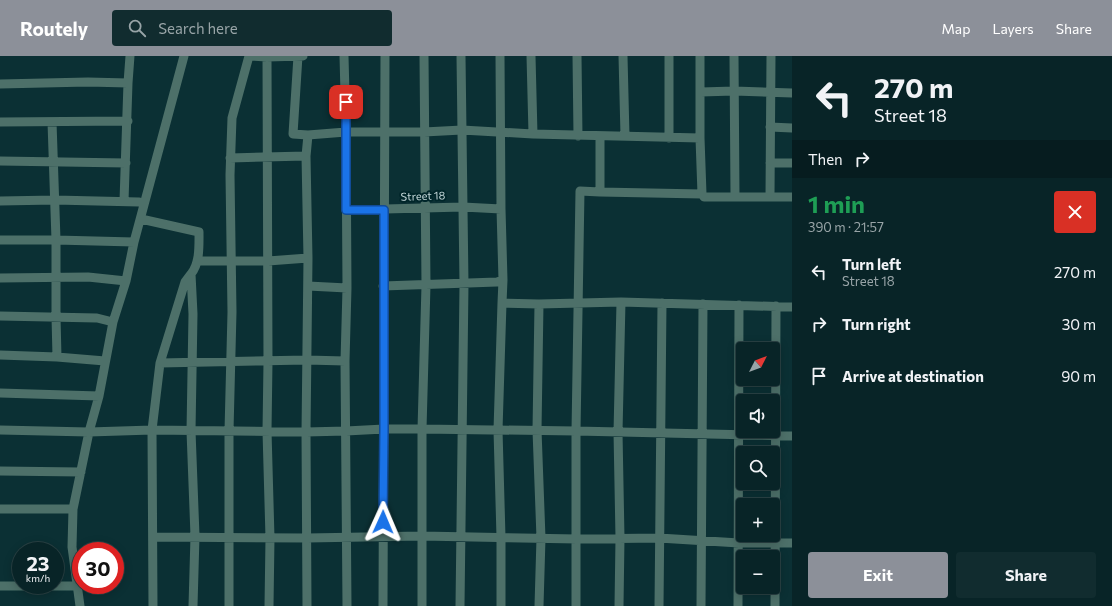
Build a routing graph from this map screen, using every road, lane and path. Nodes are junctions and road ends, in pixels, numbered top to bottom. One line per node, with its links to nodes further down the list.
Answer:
1 (130, 56): 20 (street)
2 (184, 56): 65 (street)
3 (250, 56): 19 (street); 44 (street)
4 (284, 56): 5 (street); 19 (street)
5 (298, 56): 6 (street); 37 (street)
6 (304, 56)
7 (344, 56): 32 (street)
8 (385, 56): 33 (street)
9 (424, 56): 34 (street)
10 (461, 56): 31 (street)
11 (500, 56): 35 (street)
12 (531, 56): 36 (street)
13 (577, 56): 38 (street)
14 (623, 56): 40 (street)
15 (669, 56): 41 (street)
16 (700, 56): 23 (street)
17 (734, 56): 22 (street)
18 (771, 56): 24 (street)
19 (267, 57): 45 (street)
20 (128, 83): 21 (street); 26 (street)
21 (0, 84)
22 (734, 91): 23 (street); 24 (street); 53 (street)
23 (701, 92): 42 (street)
24 (772, 92): 25 (street); 29 (street)
25 (792, 93)
26 (128, 121): 28 (street); 48 (street)
27 (0, 122): 28 (street)
28 (52, 122): 47 (street)
29 (770, 127): 30 (street); 49 (street)
30 (792, 128)
31 (462, 130): 34 (street); 35 (street); 60 (street)
32 (346, 132): 33 (street); 37 (street); 63 (street)
33 (385, 132): 34 (street); 64 (street)
34 (424, 132): 61 (street)
35 (500, 133): 36 (street); 62 (street)
36 (533, 134): 38 (street)
37 (308, 135): 43 (street)
38 (578, 136): 39 (street)
39 (600, 136): 40 (street); 51 (street)
40 (625, 136): 41 (street)
41 (669, 138): 42 (street)
42 (700, 138): 52 (street)
43 (306, 156): 45 (street); 69 (street)
44 (230, 158): 45 (street); 70 (street)
45 (267, 158): 72 (street)
46 (0, 161): 47 (street)
47 (54, 162): 48 (street); 56 (street)
48 (126, 163): 58 (street)
49 (770, 163): 50 (street); 54 (street)
50 (792, 163)
51 (600, 192): 52 (street); 84 (street)
52 (702, 194): 53 (street)
53 (735, 196): 54 (street)
54 (770, 196): 55 (street)
55 (792, 196)
56 (55, 200): 57 (street); 58 (street); 67 (street)
57 (0, 201)
58 (124, 202): 59 (street)
59 (139, 202)
60 (463, 207): 61 (street, Street 18); 62 (street, Street 18); 78 (street)
61 (425, 208): 64 (street, Street 18); 79 (street)
62 (501, 209): 76 (street)
63 (346, 210): 64 (street, Street 18); 82 (street)
64 (384, 210): 81 (street)
65 (141, 219): 68 (street); 71 (street)
66 (0, 240): 67 (street)
67 (56, 240): 68 (street); 75 (street)
68 (134, 242): 77 (street)
69 (308, 258): 72 (street); 80 (street)
70 (231, 260): 71 (street); 72 (street); 100 (street)
71 (197, 261): 73 (street)
72 (268, 261): 101 (street)
73 (191, 274): 102 (street); 103 (street)
74 (0, 278): 75 (street)
75 (57, 278): 77 (street); 93 (street)
76 (503, 280): 78 (street); 83 (street)
77 (126, 281): 94 (street)
78 (464, 284): 79 (street); 112 (street)
79 (426, 285): 81 (street); 109 (street)
80 (308, 286): 82 (street); 97 (street)
81 (384, 286): 108 (street)
82 (347, 288): 99 (street)
83 (502, 302): 87 (street); 113 (street)
84 (578, 302): 85 (street); 87 (street); 118 (street)
85 (621, 302): 86 (street); 122 (street)
86 (662, 303): 88 (street); 123 (street)
87 (539, 304): 114 (street)
88 (703, 304): 89 (street); 124 (street)
89 (739, 305): 90 (street); 105 (street)
90 (776, 306): 91 (street); 106 (street)
91 (792, 307)
92 (0, 316): 93 (street)
93 (56, 317): 94 (street); 96 (street)
94 (113, 322): 98 (street)
95 (0, 355): 96 (street)
96 (58, 357): 98 (street)
97 (307, 360): 99 (street); 101 (street); 121 (street)
98 (105, 361): 107 (street)
99 (345, 361): 117 (street)
100 (230, 362): 101 (street); 103 (street); 115 (street)
101 (268, 362): 116 (street)
102 (160, 363): 103 (street); 111 (street)
103 (193, 363): 120 (street)
104 (0, 393): 107 (street)
105 (738, 394)
106 (775, 394)
107 (99, 396): 119 (street)
108 (384, 429): 109 (street); 117 (street); 139 (street)
109 (422, 429): 112 (street); 135 (street)
110 (0, 430): 119 (street)
111 (152, 430): 119 (street); 120 (street); 137 (street)
112 (462, 430): 113 (street); 136 (street)
113 (498, 430): 114 (street); 140 (street)
114 (537, 430): 118 (street); 144 (street)
115 (229, 431): 116 (street); 120 (street); 138 (street)
116 (267, 431): 121 (street); 141 (street)
117 (346, 431): 121 (street); 143 (street)
118 (576, 431): 122 (street); 147 (street)
119 (89, 432): 131 (street)
120 (191, 432): 134 (street)
121 (306, 432): 142 (street)
122 (618, 432): 123 (street); 145 (street)
123 (660, 432): 124 (street); 146 (street)
124 (702, 433): 125 (street); 148 (street)
125 (736, 434)
126 (780, 435): 127 (street)
127 (792, 436)
128 (738, 438): 150 (street)
129 (775, 438): 151 (street)
130 (0, 470): 131 (street)
131 (81, 472): 133 (street)
132 (0, 509): 133 (street)
133 (73, 509): 149 (street)
134 (195, 536): 137 (street); 138 (street); 158 (street)
135 (422, 536): 136 (street); 139 (street); 164 (street)
136 (461, 536): 140 (street); 165 (street)
137 (153, 537): 157 (street)
138 (229, 537): 141 (street); 159 (street)
139 (382, 537): 143 (street); 163 (street)
140 (501, 537): 144 (street); 166 (street)
141 (270, 538): 142 (street); 160 (street)
142 (307, 538): 143 (street); 161 (street)
143 (346, 538): 162 (street)
144 (541, 538): 147 (street); 167 (street)
145 (620, 538): 146 (street); 147 (street); 169 (street)
146 (659, 538): 148 (street); 170 (street)
147 (577, 539): 168 (street)
148 (702, 540): 150 (street); 171 (street)
149 (72, 542)
150 (739, 543): 151 (street); 172 (street)
151 (775, 543): 152 (street); 173 (street)
152 (792, 543)
153 (0, 586): 154 (street)
154 (72, 586)
155 (78, 594): 156 (street)
156 (80, 606)
157 (153, 606)
158 (193, 606)
159 (229, 606)
160 (269, 606)
161 (307, 606)
162 (347, 606)
163 (383, 606)
164 (422, 606)
165 (460, 606)
166 (501, 606)
167 (539, 606)
168 (576, 606)
169 (619, 606)
170 (659, 606)
171 (701, 606)
172 (738, 606)
173 (775, 606)

